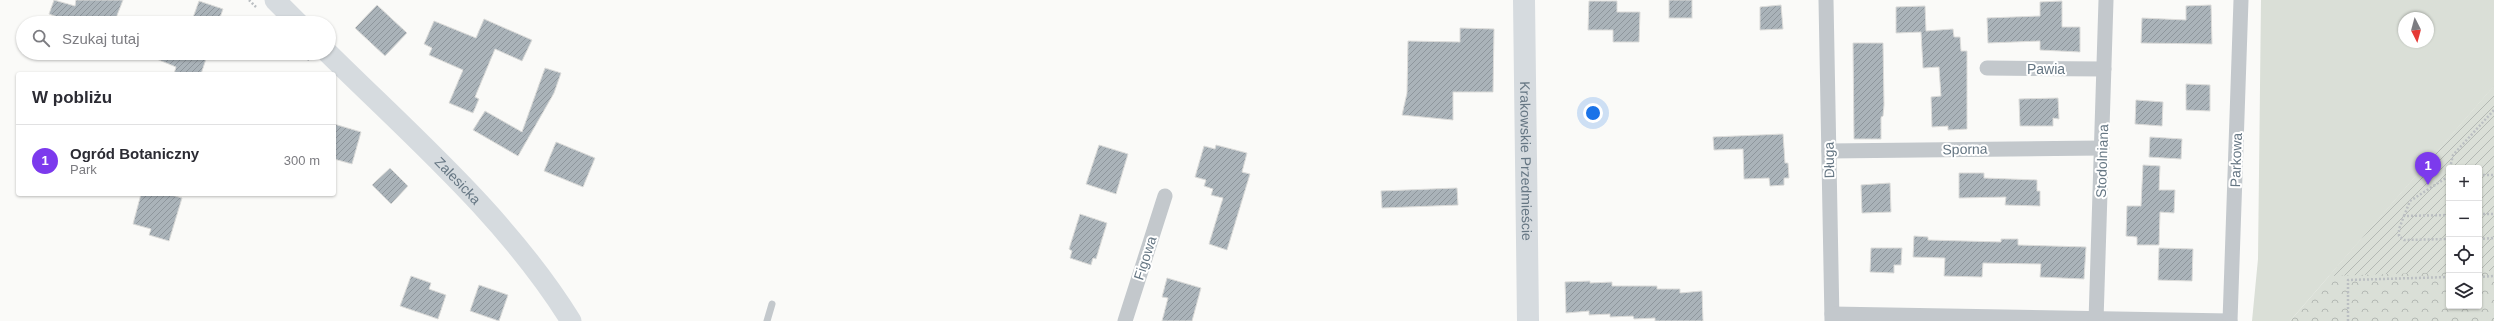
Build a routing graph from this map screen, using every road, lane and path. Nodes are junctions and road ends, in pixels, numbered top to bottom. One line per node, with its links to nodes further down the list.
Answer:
1 (275, 0): 6 (street)
2 (1524, 0): 34 (main road, Krakowskie Przedmieście)
3 (1826, 0): 12 (street, Długa)
4 (2106, 0): 9 (street, Stodolniana)
5 (2241, 0): 35 (street, Parkowa)
6 (291, 16)
7 (335, 60): 31 (street, Zalesicka)
8 (1987, 68): 9 (street, Pawia)
9 (2104, 69): 11 (street, Stodolniana)
10 (2494, 110): 13 (path)
11 (2102, 148): 12 (street, Sporna); 30 (street, Stodolniana)
12 (1829, 151): 29 (street, Długa)
13 (2451, 165)
14 (2494, 175): 15 (path)
15 (2482, 176)
16 (2446, 178): 21 (path)
17 (1165, 196): 33 (street, Figowa)
18 (2482, 214): 19 (path)
19 (2494, 214)
20 (2446, 215): 21 (path)
21 (2404, 216): 23 (path)
22 (2494, 238): 24 (path)
23 (2446, 239)
24 (2482, 239)
25 (2494, 276): 26 (path)
26 (2482, 277)
27 (2446, 278): 36 (path)
28 (772, 304): 32 (lane)
29 (1832, 317): 30 (street)
30 (2096, 319): 35 (street)
31 (571, 321)
32 (767, 321)
33 (1125, 321)
34 (1528, 321)
35 (2230, 321)
36 (2348, 321)

